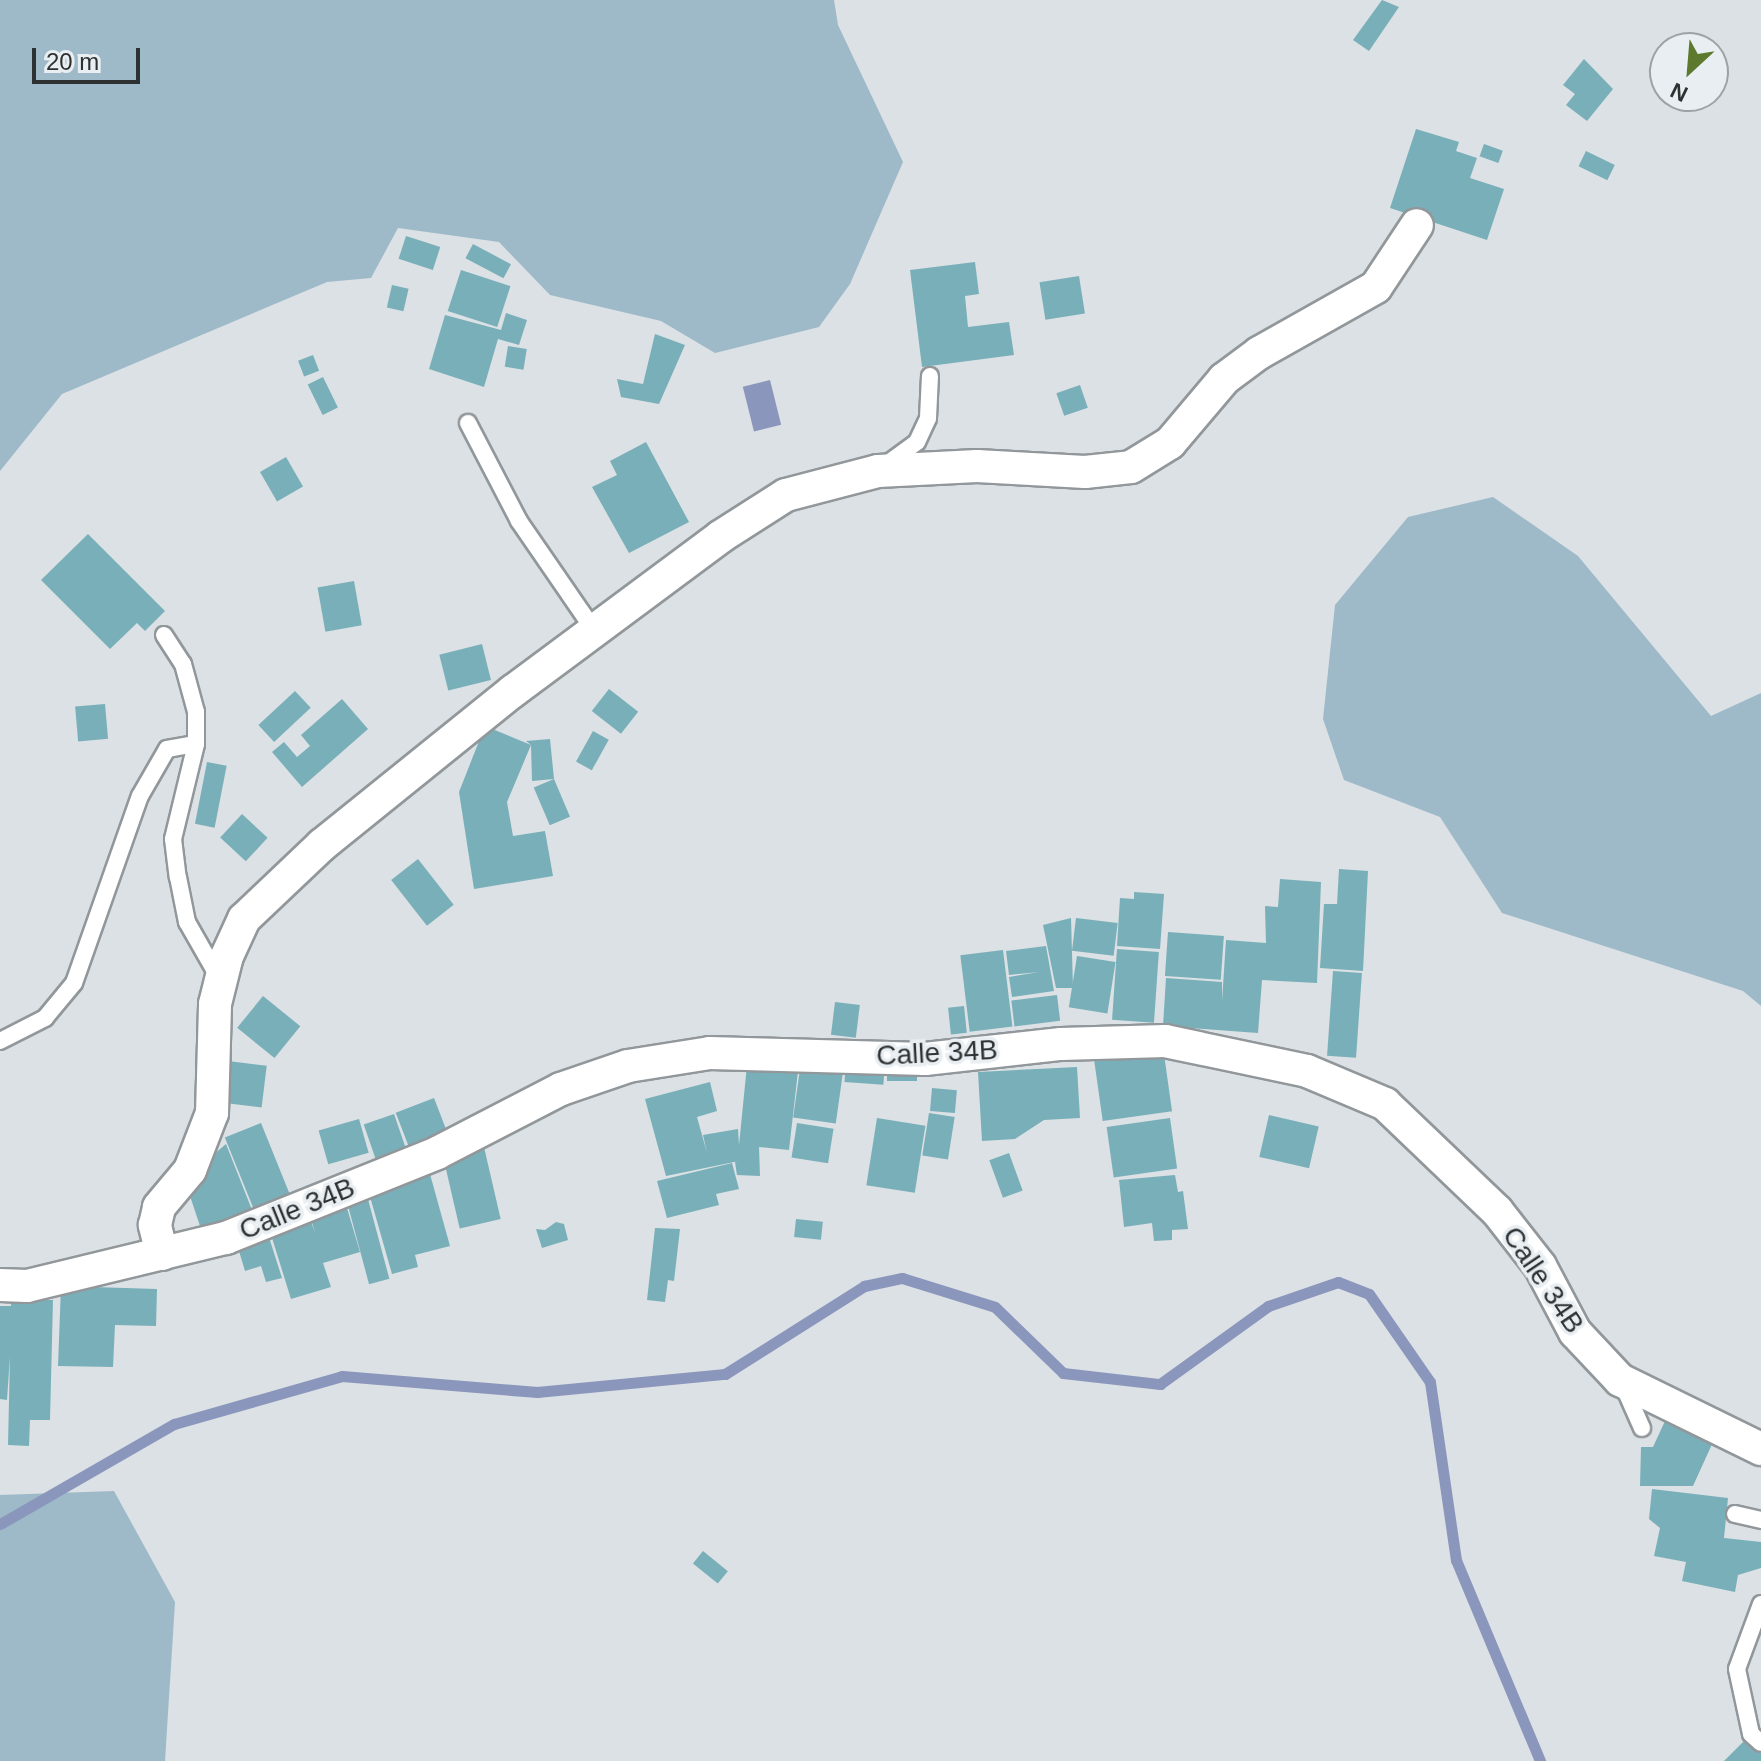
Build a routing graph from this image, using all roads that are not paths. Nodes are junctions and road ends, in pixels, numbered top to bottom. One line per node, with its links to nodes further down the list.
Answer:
1 (1417, 225): 4 (street)
2 (930, 376): 4 (lane)
3 (468, 423): 5 (lane)
4 (878, 471): 5 (street)
5 (594, 630): 8 (street)
6 (164, 635): 7 (lane)
7 (196, 744): 8 (lane); 9 (lane)
8 (220, 979): 10 (street)
9 (0, 1041)
10 (162, 1254): 11 (street, Calle 34B); 12 (street, Calle 34B)
11 (0, 1285)
12 (1620, 1380): 13 (lane); 14 (street, Calle 34B)
13 (1642, 1428)
14 (1761, 1449)
15 (1735, 1514): 16 (lane)
16 (1761, 1520)
17 (1761, 1604): 18 (lane)
18 (1761, 1743)

